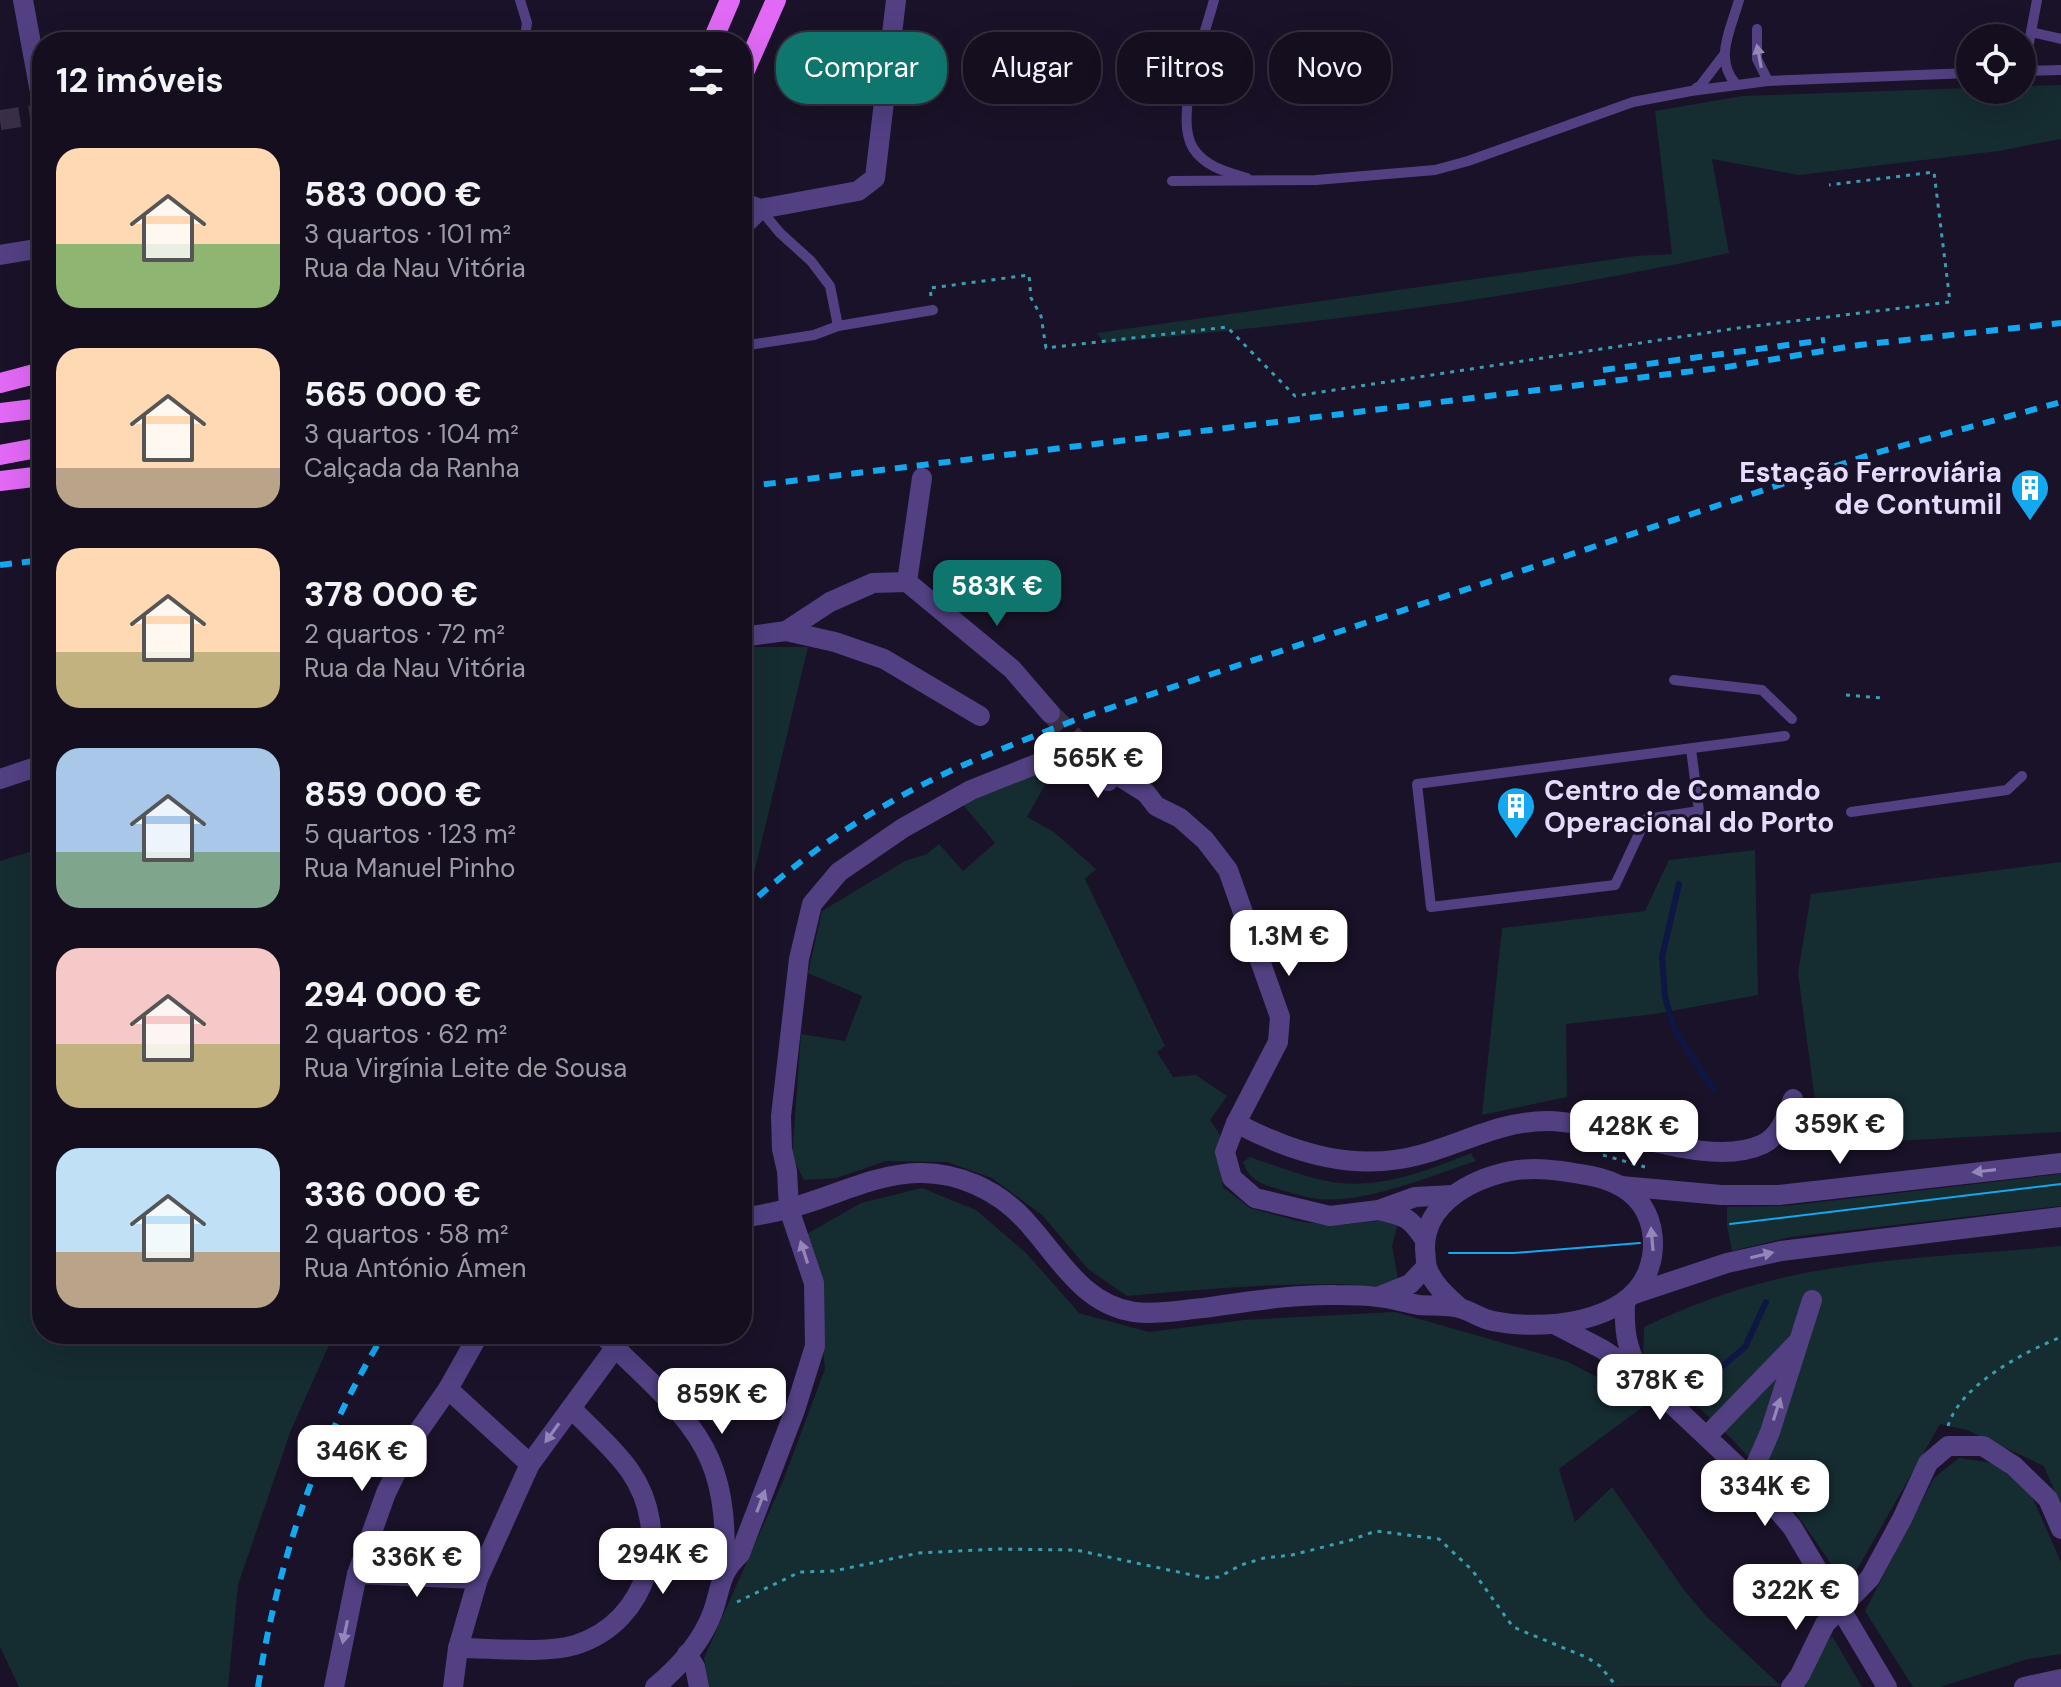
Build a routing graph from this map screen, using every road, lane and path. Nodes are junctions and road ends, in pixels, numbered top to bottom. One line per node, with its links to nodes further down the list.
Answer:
1 (23, 0): 15 (street)
2 (520, 0): 11 (lane)
3 (730, 0): 12 (main road)
4 (776, 0): 16 (main road)
5 (896, 0): 29 (street)
6 (1214, 0): 27 (lane)
7 (1739, 0): 17 (lane)
8 (2037, 0): 9 (lane)
9 (2032, 24)
10 (1757, 29): 23 (lane, one-way to 10)
11 (526, 32)
12 (716, 32)
13 (2036, 33): 14 (lane)
14 (2061, 39)
15 (32, 49)
16 (752, 54)
17 (1723, 56): 24 (lane); 25 (lane)
18 (2036, 66): 20 (lane)
19 (2036, 70): 20 (lane)
20 (2048, 70): 21 (lane)
21 (2061, 70)
22 (1956, 74): 23 (lane)
23 (1768, 81): 24 (lane)
24 (1735, 83): 25 (lane)
25 (1691, 91): 27 (lane)
26 (1172, 181): 27 (lane)
27 (1256, 181)
28 (1829, 185): 33 (path)
29 (752, 205)
30 (752, 206): 34 (lane)
31 (32, 250): 32 (street)
32 (0, 255)
33 (933, 310): 34 (lane)
34 (838, 326): 35 (lane)
35 (752, 344)
36 (32, 374): 37 (main road)
37 (6, 378)
38 (32, 409): 39 (main road)
39 (0, 413)
40 (32, 449): 41 (main road)
41 (0, 455)
42 (32, 477): 44 (main road)
43 (922, 478): 45 (street)
44 (0, 481)
45 (907, 582): 46 (street); 51 (street)
46 (786, 631): 47 (street); 52 (street)
47 (752, 634)
48 (1674, 680): 53 (lane)
49 (1846, 695): 50 (path)
50 (1882, 698)
51 (1050, 713)
52 (980, 716)
53 (1792, 719)
54 (1785, 736): 56 (lane)
55 (1079, 742): 60 (street)
56 (1691, 749): 56 (lane)
57 (32, 768): 59 (street)
58 (2022, 776): 61 (lane)
59 (0, 779)
60 (1156, 806): 63 (street); 69 (street)
61 (1851, 812)
62 (1793, 1099): 63 (street)
63 (1236, 1123): 70 (street)
64 (1603, 1155): 66 (path)
65 (2061, 1163): 67 (street, one-way to 67)
66 (1653, 1168)
67 (1621, 1186): 68 (street); 76 (street, one-way to 67)
68 (1453, 1195): 70 (street); 73 (street)
69 (789, 1209): 71 (street); 75 (street); 93 (street, one-way to 69)
70 (1379, 1210): 73 (street)
71 (752, 1216)
72 (2061, 1217): 76 (street, one-way to 72)
73 (1425, 1240): 74 (street)
74 (1426, 1267): 75 (street); 78 (street)
75 (1379, 1297): 78 (street)
76 (1630, 1298): 79 (street); 85 (street)
77 (1812, 1300): 81 (street)
78 (1459, 1307): 79 (street)
79 (1554, 1324): 85 (street)
80 (2061, 1337): 89 (path)
81 (1800, 1339): 88 (street); 91 (street, one-way to 81)
82 (473, 1344): 86 (street)
83 (607, 1344): 87 (street)
84 (612, 1344): 93 (street)
85 (1642, 1376): 88 (street)
86 (448, 1389): 90 (street); 94 (street)
87 (571, 1408): 90 (street, one-way to 90); 98 (street)
88 (1707, 1436): 91 (street)
89 (1948, 1446): 92 (street); 96 (street)
90 (530, 1464): 95 (street)
91 (1750, 1478): 96 (street)
92 (2061, 1529)
93 (725, 1568): 97 (street)
94 (357, 1574): 95 (street); 101 (street, one-way to 101)
95 (478, 1579): 98 (street)
96 (1840, 1606): 106 (street); 107 (street)
97 (712, 1614): 99 (street); 105 (path)
98 (458, 1648): 102 (street)
99 (687, 1654): 103 (street); 104 (street)
100 (2061, 1679): 108 (street)
101 (334, 1687)
102 (453, 1687)
103 (655, 1687)
104 (699, 1687)
105 (1617, 1687)
106 (1791, 1687)
107 (1887, 1687)
108 (2024, 1687)

